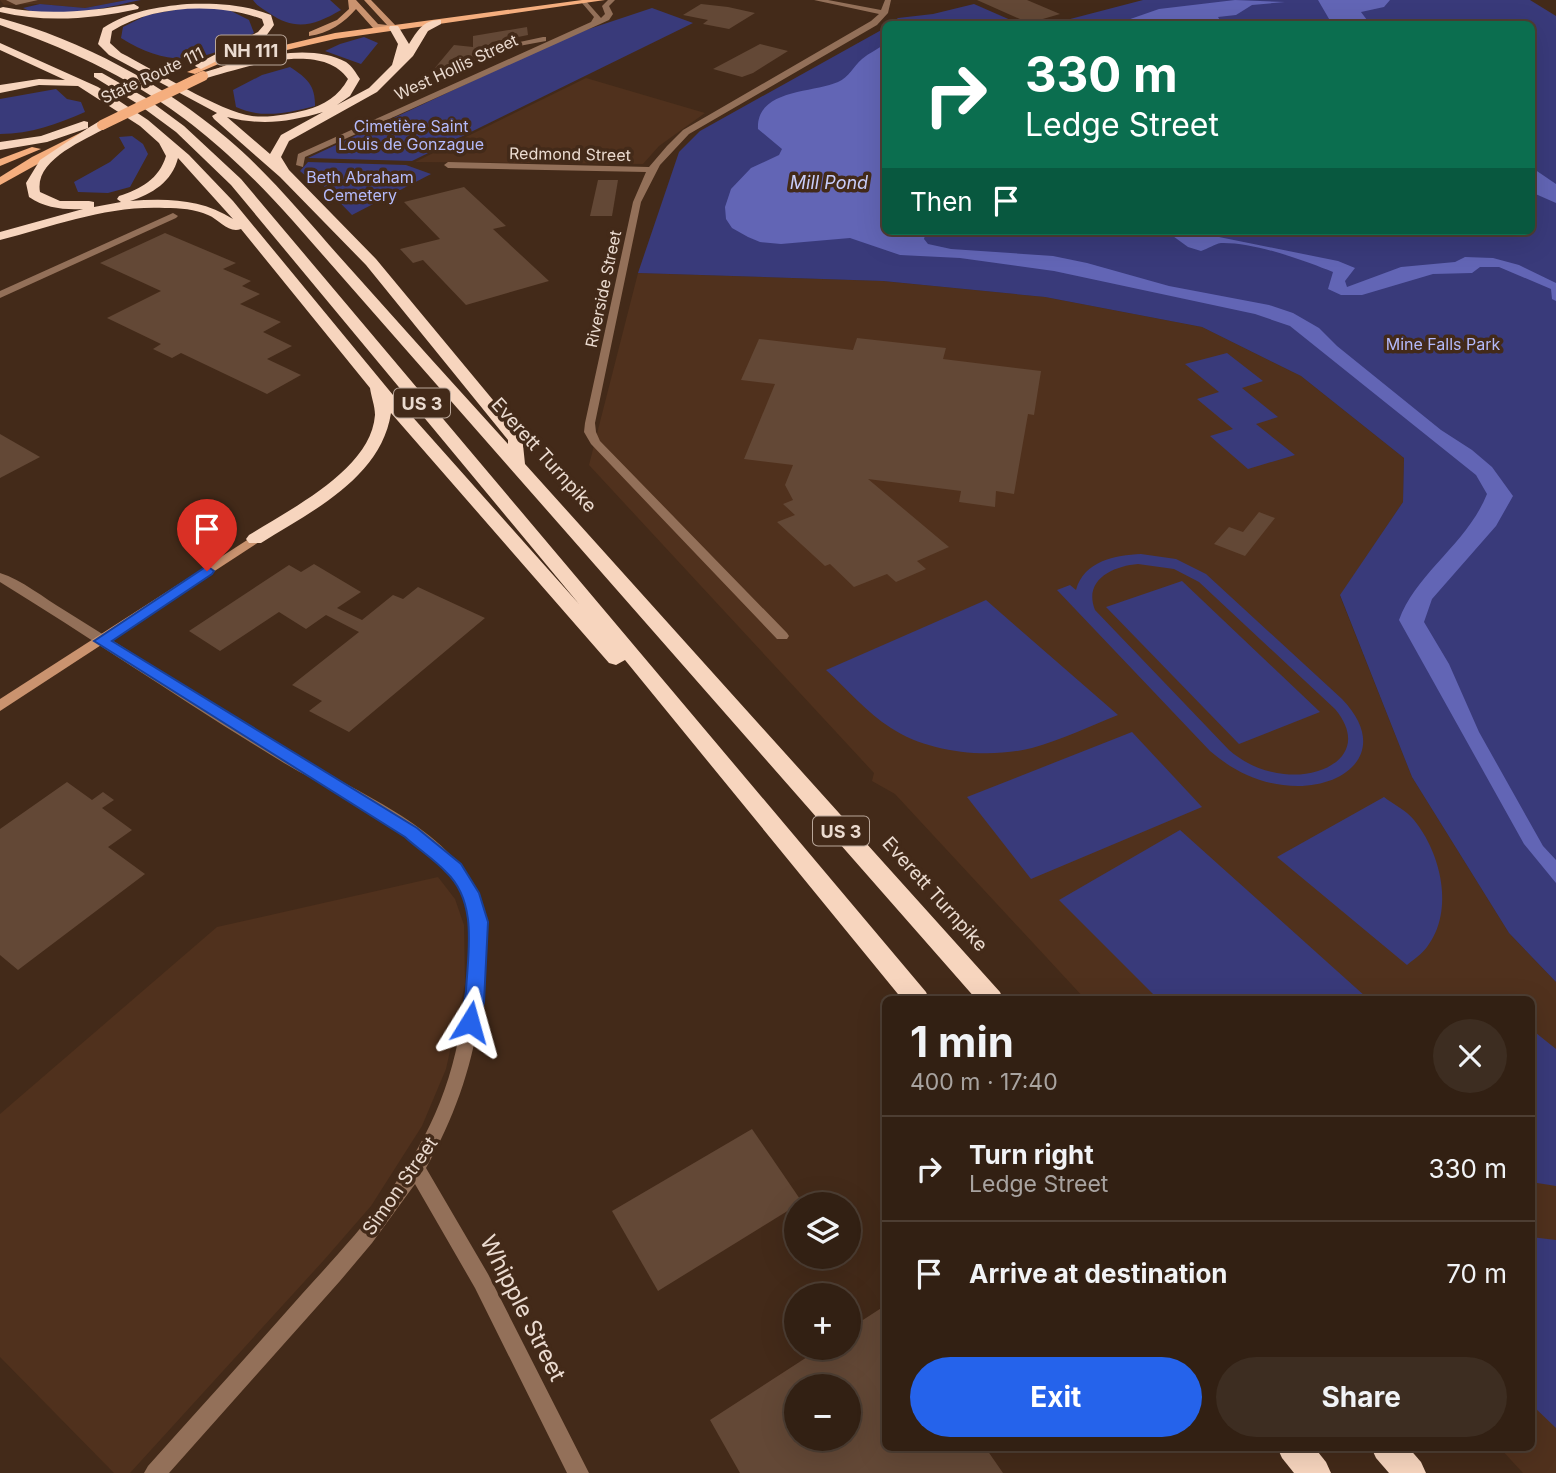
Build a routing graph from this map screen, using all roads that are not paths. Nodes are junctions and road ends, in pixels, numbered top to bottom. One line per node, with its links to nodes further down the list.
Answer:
1 (9, 0): 2 (street)
2 (35, 0)
3 (169, 0): 13 (highway)
4 (351, 0): 18 (main road); 22 (main road)
5 (367, 0): 19 (main road)
6 (601, 0): 10 (main road, NH 111)
7 (612, 0): 12 (street, West Hollis Street)
8 (817, 0): 11 (street)
9 (888, 0): 14 (street)
10 (584, 2): 12 (street); 16 (main road, State Route 111 / NH 111); 17 (street); 19 (main road, State Route 111 / NH 111)
11 (842, 7): 14 (street); 20 (street)
12 (606, 9): 17 (street, West Hollis Street)
13 (0, 10): 26 (highway)
14 (884, 13): 20 (street, Riverside Street)
15 (0, 21): 46 (highway, Everett Turnpike / US 3)
16 (437, 22): 19 (main road, State Route 111 / NH 111); 27 (highway)
17 (595, 22): 23 (street, West Hollis Street)
18 (374, 24): 19 (main road, State Route 111 / NH 111); 22 (main road, State Route 111 / NH 111)
19 (392, 25): 27 (highway); 28 (main road, State Route 111 / NH 111)
20 (863, 30): 38 (street, Riverside Street)
21 (0, 32): 52 (highway, US 3)
22 (312, 34): 28 (main road, State Route 111 / NH 111)
23 (559, 37): 25 (street); 37 (street, West Hollis Street)
24 (0, 46): 31 (highway)
25 (491, 49)
26 (116, 54): 28 (highway); 29 (highway)
27 (394, 68): 39 (highway)
28 (197, 74): 29 (highway); 32 (main road, State Route 111 / NH 111, bridge)
29 (177, 85): 39 (highway)
30 (0, 89): 31 (highway)
31 (113, 101): 33 (highway)
32 (99, 122): 33 (highway); 34 (highway); 35 (main road, State Route 111 / NH 111); 40 (main road, State Route 111 / NH 111)
33 (162, 137): 43 (highway)
34 (0, 146)
35 (0, 163)
36 (448, 164): 38 (street, Redmond Street)
37 (300, 165)
38 (650, 170): 49 (street, Riverside Street)
39 (285, 174): 46 (highway)
40 (0, 182)
41 (173, 216): 44 (street)
42 (0, 236): 43 (highway)
43 (282, 270): 45 (highway)
44 (0, 295)
45 (377, 386): 47 (highway); 52 (highway)
46 (517, 468): 54 (highway, Everett Turnpike / US 3)
47 (256, 539): 50 (main road)
48 (0, 577): 50 (street, Simon Street)
49 (782, 636)
50 (101, 641): 51 (main road); 55 (street, Simon Street)
51 (0, 706)
52 (785, 843): 53 (highway, US 3)
53 (914, 996)
54 (988, 996)
55 (416, 1169): 58 (street, Simon Street); 59 (street, Whipple Street)
56 (1296, 1451): 60 (highway)
57 (1391, 1451): 61 (highway)
58 (155, 1473)
59 (578, 1473)
60 (1315, 1473)
61 (1410, 1473)

